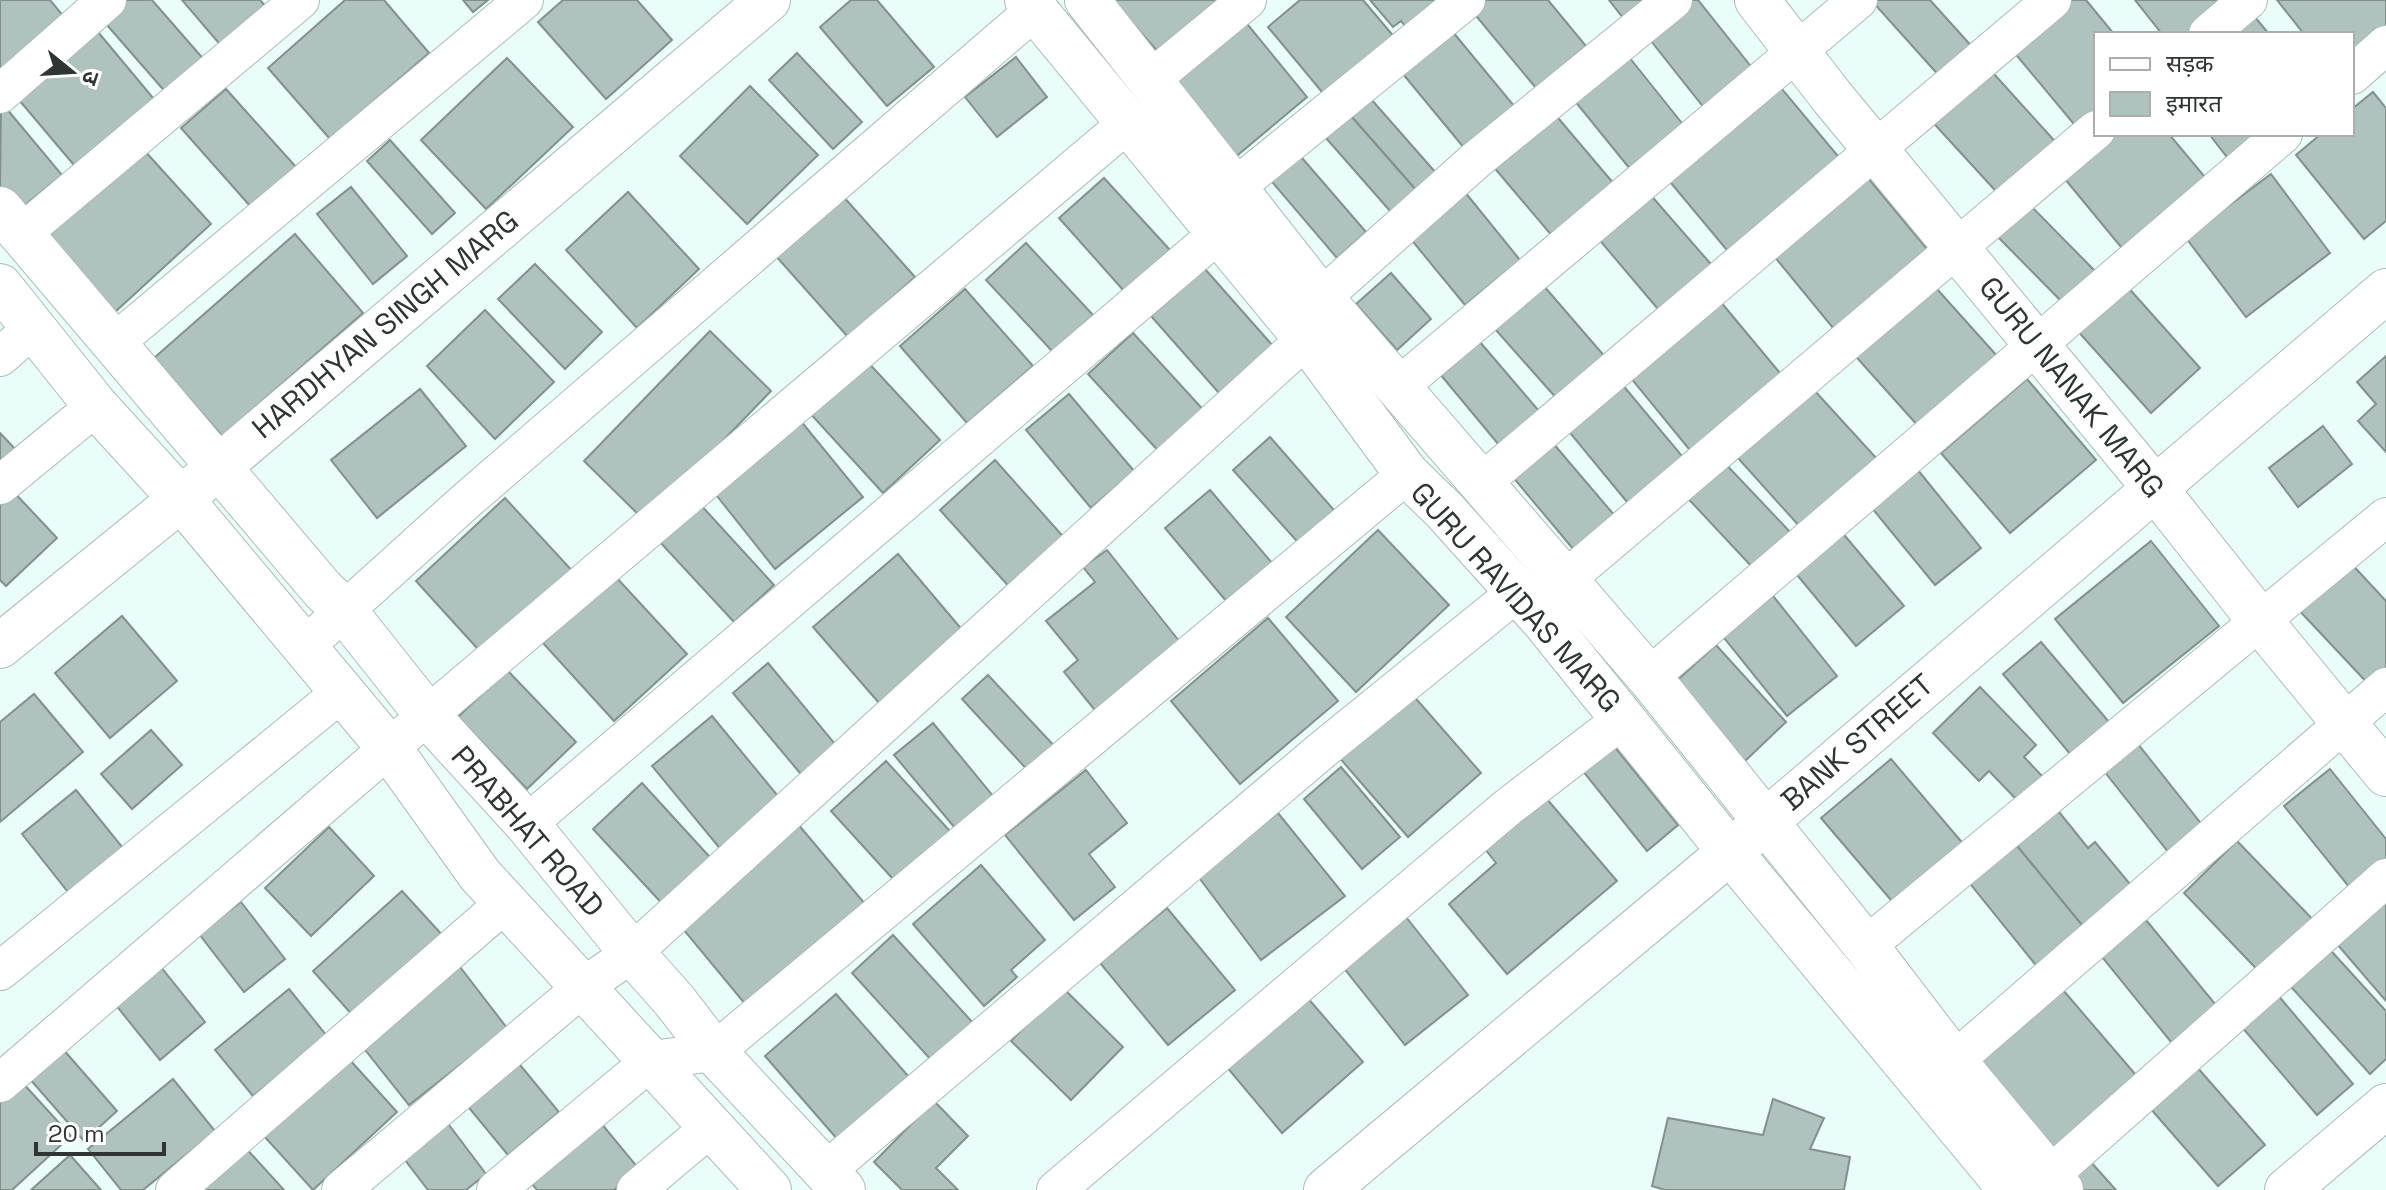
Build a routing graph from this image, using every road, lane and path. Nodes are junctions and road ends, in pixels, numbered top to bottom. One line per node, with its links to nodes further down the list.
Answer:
1 (107, 0): 19 (street)
2 (300, 0): 25 (street)
3 (524, 0): 33 (street)
4 (768, 0): 38 (street, HARDHYAN SINGH MARG)
5 (1087, 0): 18 (street, GURU RAVIDAS MARG)
6 (1247, 0): 18 (street)
7 (1466, 0): 24 (street)
8 (1673, 0): 30 (street)
9 (1757, 0): 16 (street, GURU NANAK MARG)
10 (1858, 0): 16 (street)
11 (2052, 0): 23 (street)
12 (2248, 0): 14 (street)
13 (1031, 5): 20 (street, GURU RAVIDAS MARG); 47 (street)
14 (2210, 32)
15 (2386, 45): 17 (street)
16 (1797, 51): 23 (street, GURU NANAK MARG); 36 (street)
17 (2354, 73)
18 (1150, 80): 24 (street, GURU RAVIDAS MARG)
19 (0, 94)
20 (1128, 123): 26 (street, GURU RAVIDAS MARG); 54 (street)
21 (2094, 132): 27 (street)
22 (2281, 136): 34 (street)
23 (1875, 148): 27 (street, GURU NANAK MARG); 40 (street)
24 (1233, 189): 30 (street, GURU RAVIDAS MARG)
25 (10, 221): 33 (street, PRABHAT ROAD)
26 (1220, 232): 32 (street, GURU RAVIDAS MARG); 60 (street)
27 (1957, 248): 34 (street, GURU NANAK MARG); 45 (street)
28 (0, 286): 31 (street, PRABHAT ROAD)
29 (2386, 291): 42 (street, BANK STREET)
30 (1321, 298): 36 (street, GURU RAVIDAS MARG)
31 (33, 328): 35 (street); 37 (street, PRABHAT ROAD)
32 (1306, 339): 39 (street, GURU RAVIDAS MARG); 65 (street)
33 (113, 344): 38 (street, PRABHAT ROAD)
34 (2037, 346): 42 (street, GURU NANAK MARG); 51 (street)
35 (0, 357)
36 (1398, 387): 40 (street, GURU RAVIDAS MARG)
37 (96, 406): 41 (street); 43 (street, PRABHAT ROAD)
38 (219, 465): 43 (street, HARDHYAN SINGH MARG); 47 (street, PRABHAT ROAD)
39 (1407, 474): 46 (street, GURU RAVIDAS MARG); 68 (street)
40 (1480, 484): 45 (street, GURU RAVIDAS MARG)
41 (0, 485)
42 (2154, 487): 48 (street, GURU NANAK MARG); 59 (street, BANK STREET)
43 (181, 499): 49 (street, HARDHYAN SINGH MARG); 50 (street, PRABHAT ROAD)
44 (2386, 517): 48 (street)
45 (1566, 579): 51 (street, GURU RAVIDAS MARG)
46 (1517, 592): 55 (street, GURU RAVIDAS MARG); 74 (street)
47 (343, 609): 50 (street); 54 (street, PRABHAT ROAD)
48 (2261, 622): 56 (street, GURU NANAK MARG); 64 (street)
49 (0, 646)
50 (304, 647): 53 (street, PRABHAT ROAD)
51 (1649, 677): 59 (street, GURU RAVIDAS MARG)
52 (2386, 687): 56 (street)
53 (342, 692): 57 (street, PRABHAT ROAD); 66 (street)
54 (428, 716): 57 (street); 60 (street, PRABHAT ROAD)
55 (1624, 718): 61 (street, GURU RAVIDAS MARG); 81 (street)
56 (2344, 722): 58 (street, GURU NANAK MARG); 70 (street)
57 (389, 748): 63 (street, PRABHAT ROAD); 71 (street)
58 (2386, 774)
59 (1765, 822): 61 (street, BANK STREET); 64 (street, GURU RAVIDAS MARG)
60 (527, 824): 65 (street, PRABHAT ROAD)
61 (1730, 852): 75 (street, GURU RAVIDAS MARG); 82 (street, BANK STREET)
62 (2386, 878): 75 (street)
63 (505, 903): 67 (street, PRABHAT ROAD); 76 (street)
64 (1866, 946): 70 (street, GURU RAVIDAS MARG)
65 (632, 953): 67 (street); 68 (street, PRABHAT ROAD)
66 (0, 971)
67 (583, 987): 69 (street, PRABHAT ROAD); 77 (street)
68 (714, 1052): 69 (street); 74 (street, PRABHAT ROAD)
69 (652, 1060): 73 (street, PRABHAT ROAD); 78 (street)
70 (1954, 1061): 75 (street, GURU RAVIDAS MARG)
71 (0, 1083)
72 (2386, 1106): 83 (street)
73 (712, 1126): 79 (street); 80 (street, PRABHAT ROAD)
74 (835, 1180)
75 (2040, 1185)
76 (175, 1190)
77 (341, 1190)
78 (496, 1190)
79 (636, 1190)
80 (769, 1190)
81 (1056, 1190)
82 (1326, 1190)
83 (2287, 1190)

